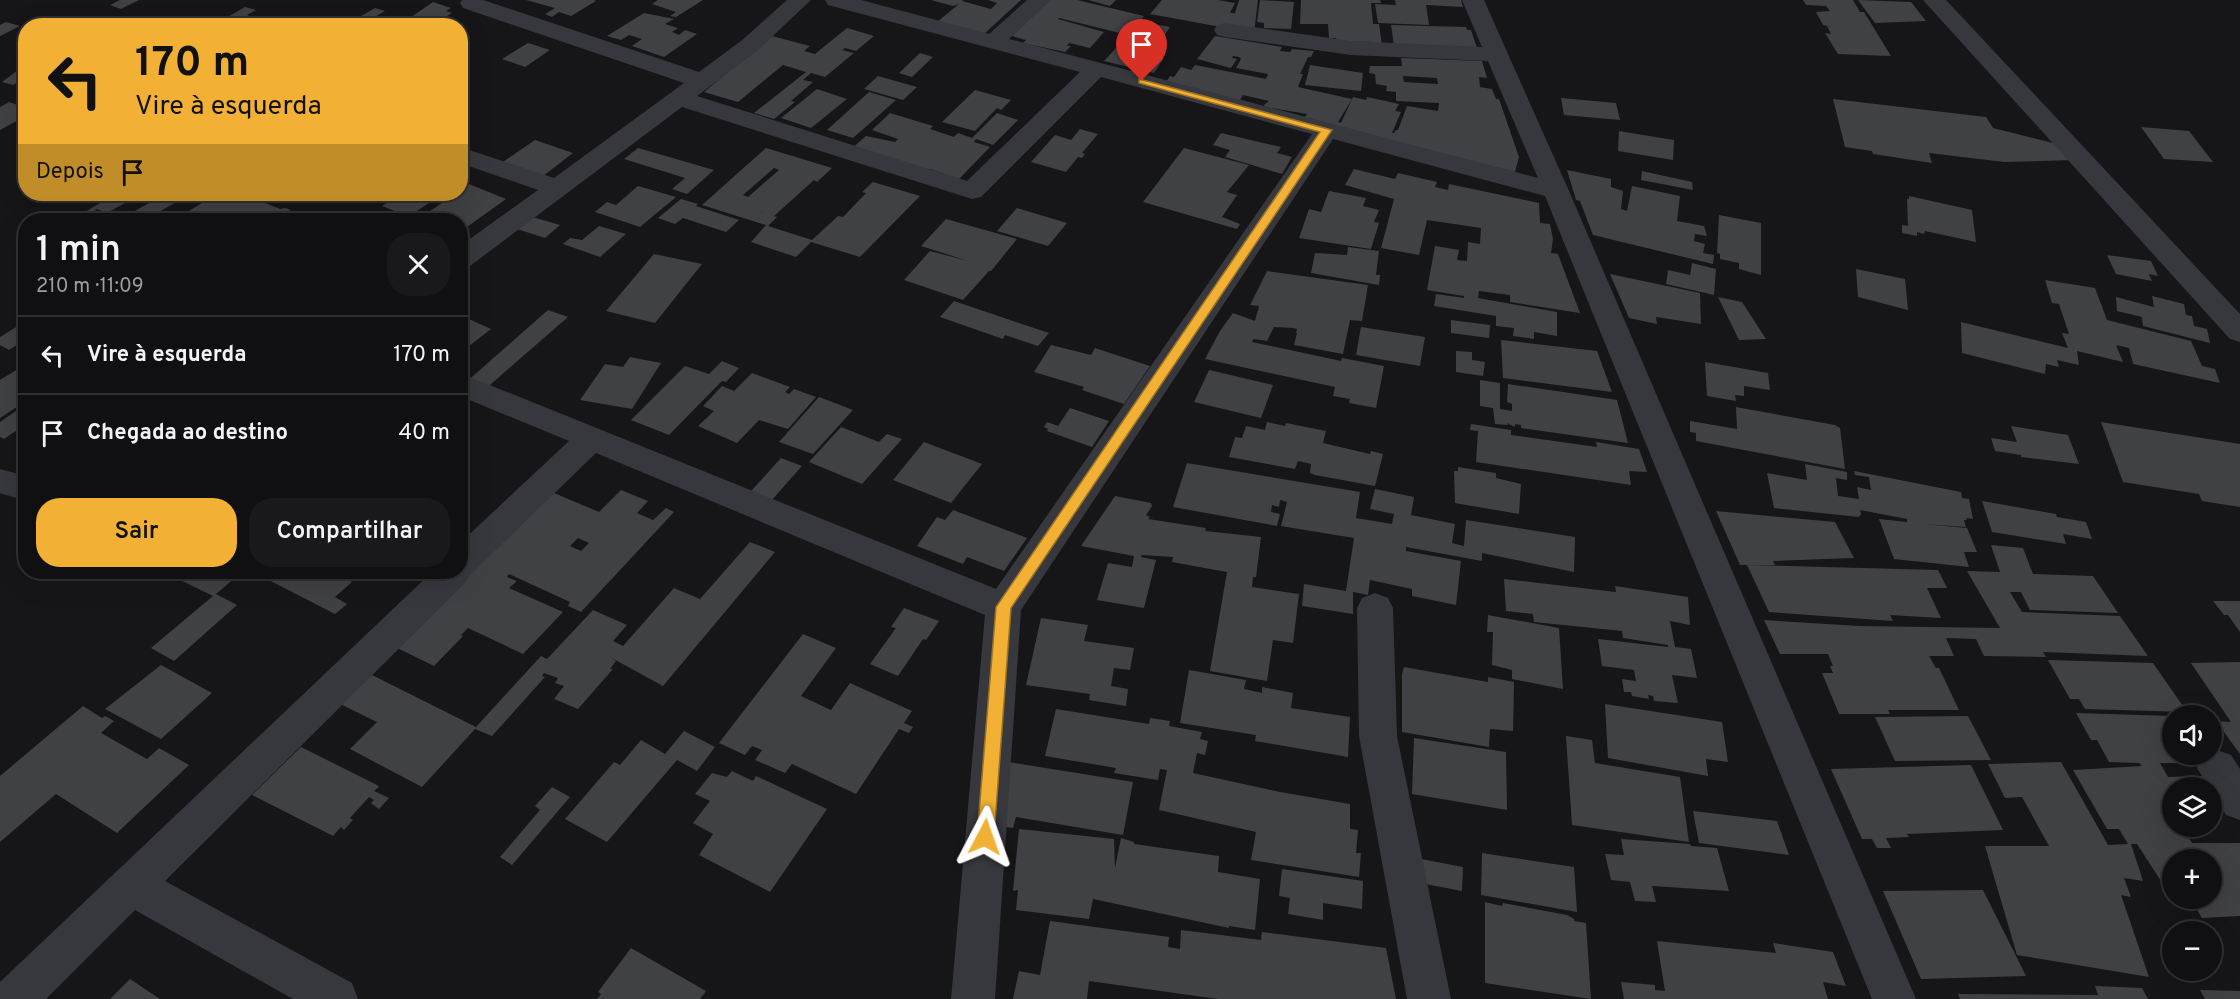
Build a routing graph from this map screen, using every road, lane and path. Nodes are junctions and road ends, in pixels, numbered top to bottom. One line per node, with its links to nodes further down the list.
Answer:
1 (800, 0): 11 (street)
2 (836, 0): 8 (street)
3 (1040, 0): 8 (street)
4 (1473, 0): 9 (street)
5 (1934, 0): 18 (street)
6 (471, 3): 11 (street)
7 (1225, 30): 9 (street)
8 (993, 42): 10 (street)
9 (1497, 55): 16 (street)
10 (1096, 69): 12 (street); 13 (street)
11 (703, 81): 12 (street)
12 (679, 98): 15 (street)
13 (1326, 130): 16 (street); 25 (street)
14 (468, 157): 15 (street)
15 (558, 188): 17 (street)
16 (1556, 191): 34 (street)
17 (468, 254)
18 (2240, 332)
19 (468, 387): 20 (street)
20 (592, 438): 23 (street); 25 (street)
21 (0, 481): 22 (street)
22 (18, 487)
23 (468, 557)
24 (447, 579): 29 (street)
25 (1003, 607): 32 (street)
26 (1375, 608): 33 (street)
27 (2240, 767): 28 (street)
28 (2240, 802)
29 (131, 885): 30 (street); 31 (street)
30 (14, 999)
31 (336, 999)
32 (973, 999)
33 (1429, 999)
34 (1894, 999)

